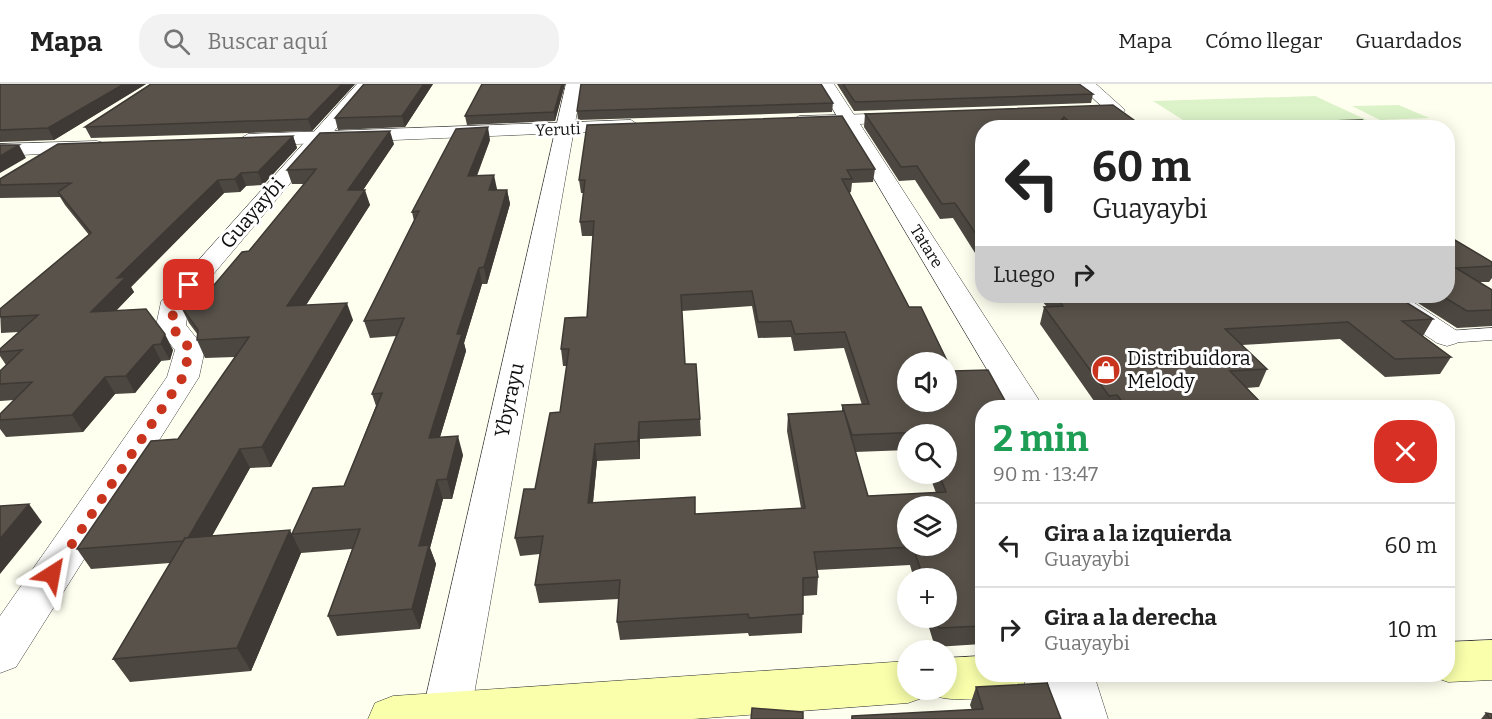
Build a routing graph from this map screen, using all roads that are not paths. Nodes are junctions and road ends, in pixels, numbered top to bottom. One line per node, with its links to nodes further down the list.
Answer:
1 (366, 84): 14 (street, Guayaybi)
2 (574, 84): 12 (street, Ybyrayu)
3 (826, 84): 8 (street, Tatare)
4 (1086, 84): 5 (street)
5 (1116, 110): 6 (street); 9 (street)
6 (1093, 111)
7 (930, 117): 8 (street)
8 (849, 120): 10 (street); 23 (street, Tatare)
9 (1130, 120)
10 (778, 122)
11 (648, 126): 12 (street, Yeruti)
12 (565, 128): 14 (street, Yeruti); 31 (street, Ybyrayu)
13 (87, 131): 17 (street)
14 (318, 137): 15 (street, Yeruti); 24 (street, Guayaybi)
15 (224, 141)
16 (118, 146): 17 (street)
17 (59, 148): 18 (street); 19 (street)
18 (0, 150)
19 (30, 167)
20 (1396, 303): 22 (street)
21 (1492, 334): 22 (lane)
22 (1447, 337)
23 (1022, 400)
24 (0, 653)
25 (1492, 660): 26 (main road)
26 (1455, 662)
27 (975, 677): 28 (main road)
28 (957, 678)
29 (1072, 682): 33 (street)
30 (897, 683): 31 (main road)
31 (445, 717): 32 (main road)
32 (393, 719)
33 (1083, 719)

